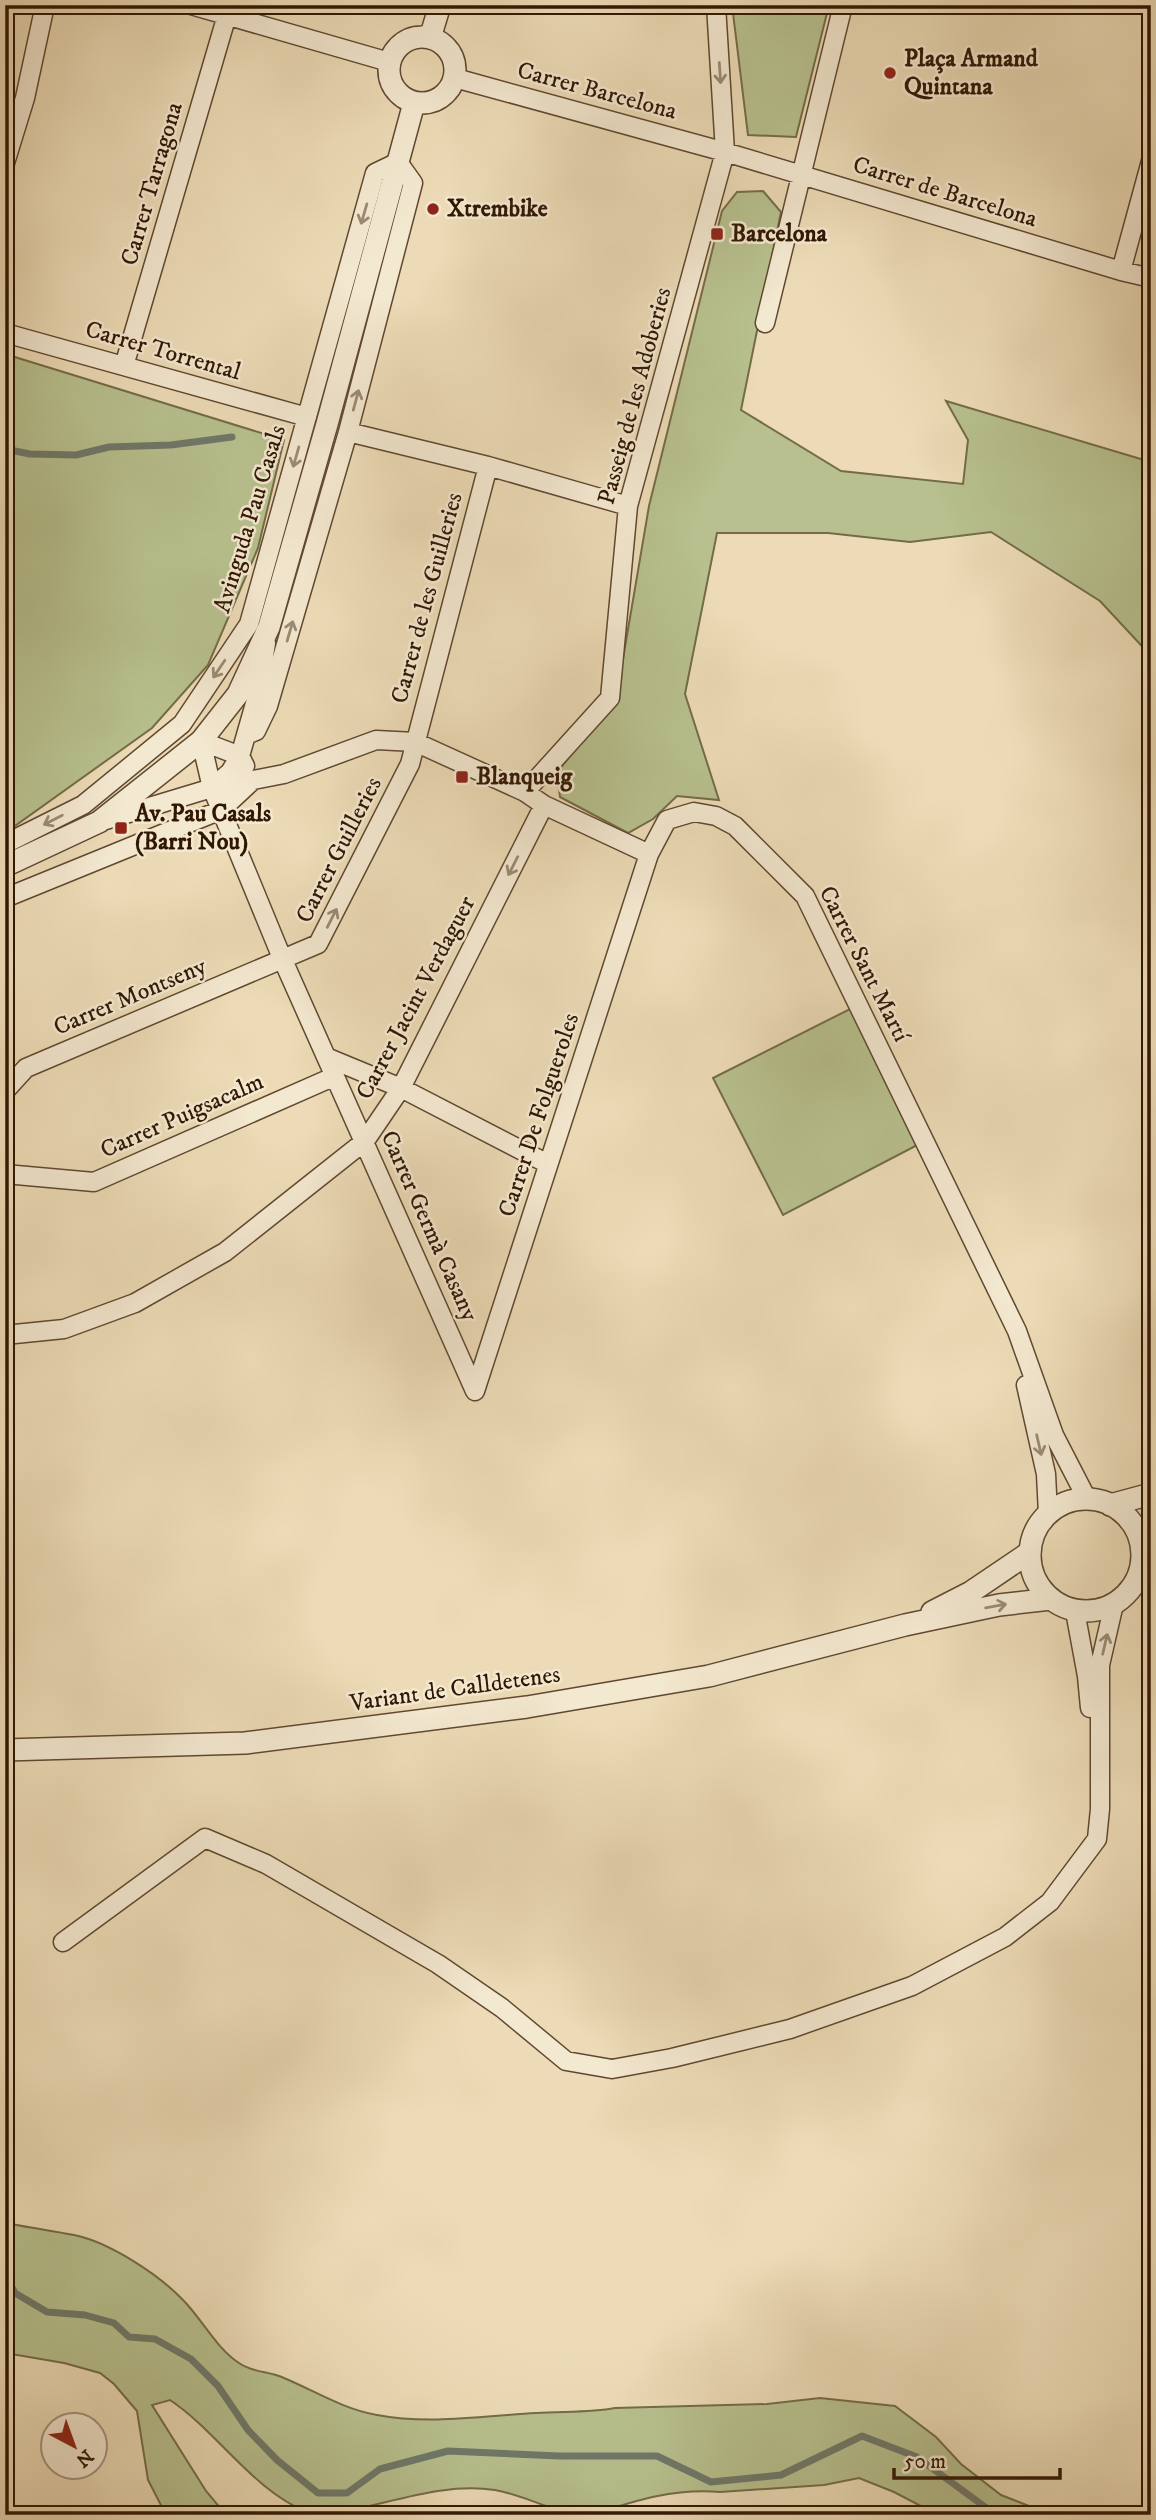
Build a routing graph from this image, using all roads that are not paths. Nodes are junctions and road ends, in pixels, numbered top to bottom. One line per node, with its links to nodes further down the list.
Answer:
1 (46, 5): 10 (street)
2 (191, 5): 6 (street)
3 (440, 5): 7 (street)
4 (716, 5): 13 (street, Passeig de les Adoberies, one-way to 13)
5 (843, 5): 17 (street)
6 (227, 15): 8 (street); 22 (street, Carrer Tarragona)
7 (430, 38): 8 (street); 9 (street)
8 (389, 62): 11 (street)
9 (455, 78): 11 (street); 13 (street, Carrer Barcelona)
10 (25, 98): 12 (street); 16 (street)
11 (414, 103): 15 (street, Avinguda Pau Casals)
12 (5, 112)
13 (725, 152): 17 (street, Carrer de Barcelona); 26 (street, Passeig de les Adoberies)
14 (1151, 161): 18 (street)
15 (398, 162): 23 (street, Avinguda Pau Casals, one-way to 23); 24 (street, Avinguda Pau Casals, one-way to 15); 27 (street, Avinguda Pau Casals)
16 (5, 163)
17 (801, 174): 18 (street, Carrer de Barcelona); 20 (street)
18 (1121, 271): 19 (street, Carrer de Barcelona)
19 (1151, 278)
20 (765, 323)
21 (5, 333): 22 (street, Carrer Torrental)
22 (124, 366): 23 (street, Carrer Torrental)
23 (307, 417): 38 (street, Avinguda Pau Casals, one-way to 38)
24 (348, 432): 25 (street); 28 (street, Avinguda Pau Casals, one-way to 24)
25 (488, 466): 26 (street); 30 (street, Carrer de les Guilleries)
26 (628, 506): 34 (street, Passeig de les Adoberies)
27 (269, 627): 28 (street, Avinguda Pau Casals); 29 (street, Avinguda Pau Casals)
28 (246, 735): 31 (street, Avinguda Pau Casals)
29 (201, 741): 31 (street); 33 (street); 37 (street, Avinguda Pau Casals)
30 (415, 742): 32 (street); 34 (street); 42 (street, Carrer Guilleries, one-way to 30)
31 (240, 756): 32 (street); 33 (street, Avinguda Pau Casals)
32 (252, 781): 33 (street); 36 (street)
33 (212, 788): 36 (street); 37 (street, Avinguda Pau Casals)
34 (525, 792): 35 (street)
35 (544, 805): 39 (street); 45 (street, Carrer Jacint Verdaguer, one-way to 45)
36 (221, 810): 41 (street); 42 (street, Carrer Germà Casany)
37 (99, 822): 40 (street, Avinguda Pau Casals)
38 (5, 844)
39 (649, 854): 48 (street, Carrer De Folgueroles); 50 (street, Carrer Sant Martí)
40 (5, 866)
41 (5, 898)
42 (282, 958): 43 (street, Carrer Germà Casany); 46 (street, Carrer Montseny)
43 (326, 1057): 44 (street, Carrer Germà Casany); 45 (street)
44 (333, 1077): 47 (street, Carrer Germà Casany); 49 (street, Carrer Puigsacalm)
45 (401, 1088): 47 (street, Carrer Jacint Verdaguer); 48 (street)
46 (5, 1091)
47 (365, 1141): 51 (street, Carrer Jacint Verdaguer); 52 (street, Carrer Germà Casany)
48 (548, 1164): 52 (street, Carrer De Folgueroles)
49 (5, 1174)
50 (974, 1240): 54 (street, Carrer Sant Martí); 56 (street, Carrer Sant Martí, one-way to 56)
51 (5, 1335)
52 (475, 1391)
53 (1151, 1494): 55 (street)
54 (1087, 1499): 55 (street); 56 (street)
55 (1110, 1505): 57 (street)
56 (1048, 1514): 58 (street)
57 (1146, 1545): 60 (street)
58 (1030, 1552): 59 (street); 62 (street, Variant de Calldetenes)
59 (1051, 1599): 61 (street); 62 (street, Variant de Calldetenes, one-way to 59)
60 (1114, 1604): 61 (street); 64 (street, one-way to 60)
61 (1074, 1611): 64 (street)
62 (905, 1625): 63 (street, Variant de Calldetenes)
63 (5, 1750)
64 (1100, 1809): 65 (street)
65 (63, 1942)

